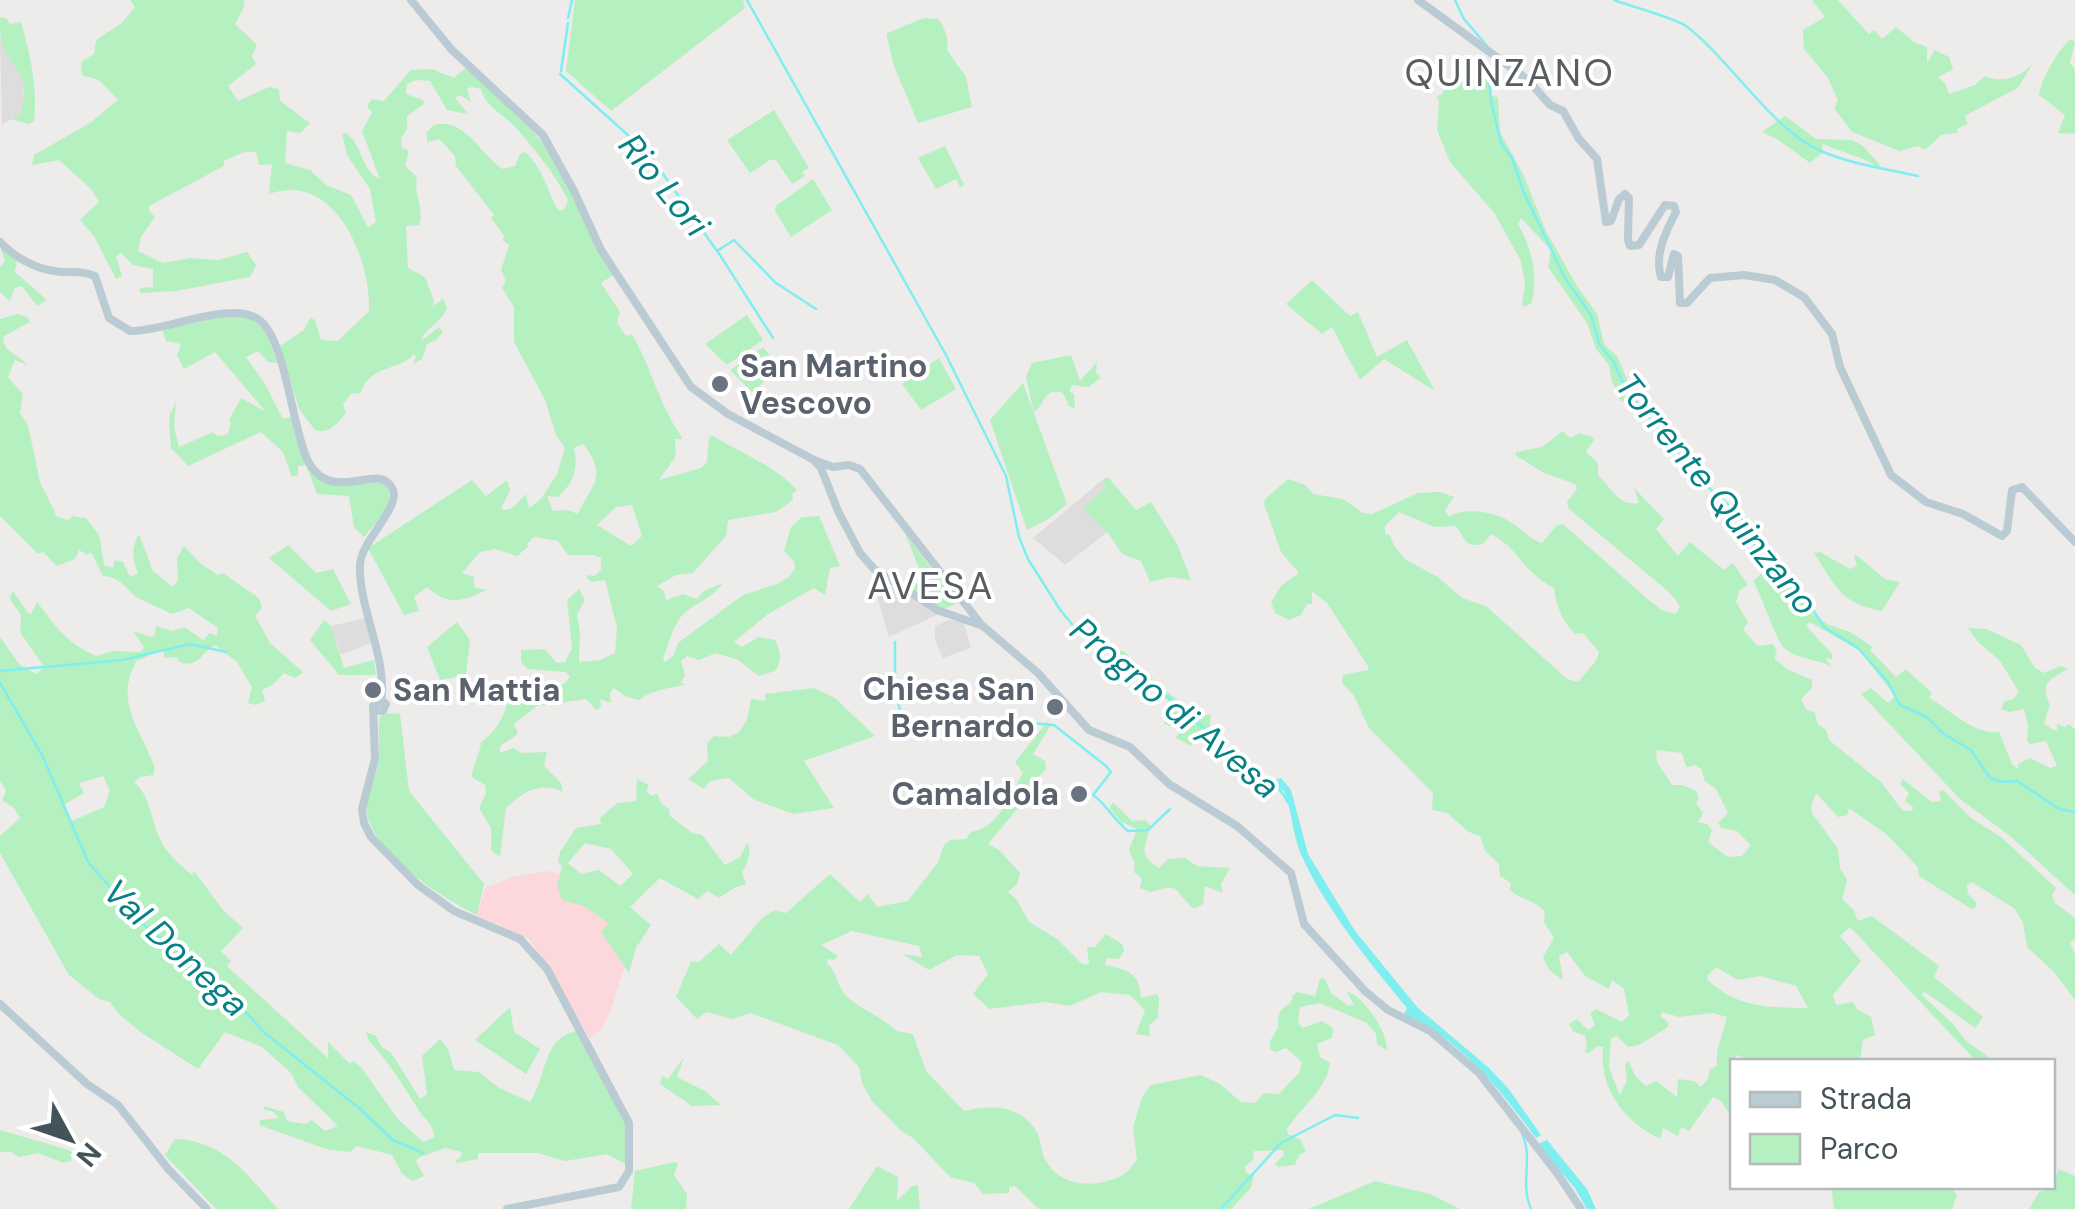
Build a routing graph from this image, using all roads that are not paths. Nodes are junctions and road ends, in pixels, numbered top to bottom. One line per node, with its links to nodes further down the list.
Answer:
1 (412, 0): 4 (street)
2 (1418, 0): 7 (street)
3 (0, 242): 13 (street)
4 (814, 460): 5 (street); 6 (street)
5 (832, 468): 6 (street); 8 (street)
6 (824, 474): 9 (street)
7 (2075, 542)
8 (964, 603): 9 (street); 10 (street)
9 (950, 615): 10 (street)
10 (983, 626): 14 (street)
11 (0, 1004): 12 (street)
12 (207, 1209)
13 (507, 1209)
14 (1581, 1209)

